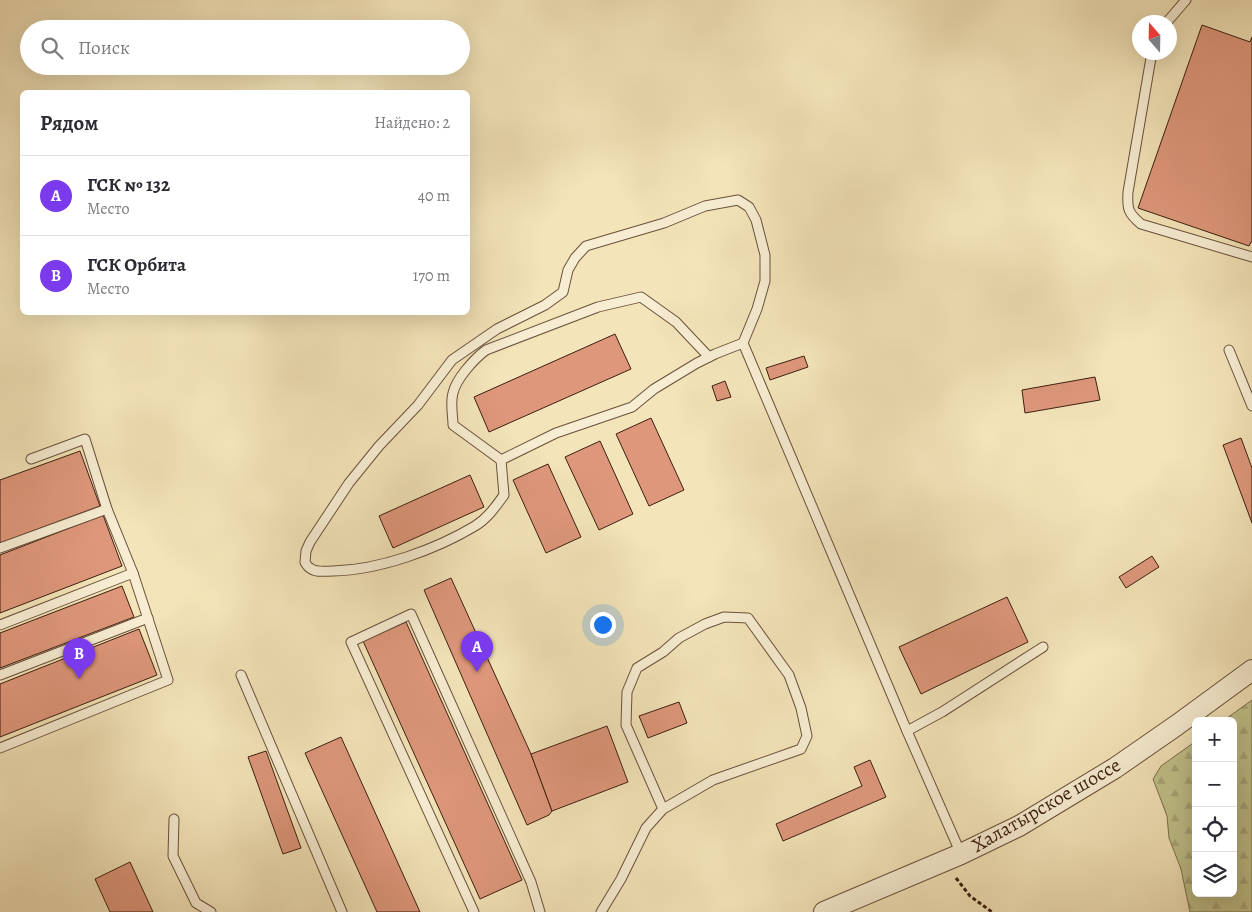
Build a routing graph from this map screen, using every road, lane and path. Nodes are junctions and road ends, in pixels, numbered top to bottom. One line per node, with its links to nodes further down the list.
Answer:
1 (1186, 0): 2 (lane)
2 (1173, 15)
3 (1151, 60): 4 (lane)
4 (1252, 257)
5 (744, 343): 7 (lane); 10 (lane); 20 (lane)
6 (1229, 350): 8 (lane)
7 (709, 357): 10 (lane); 10 (lane)
8 (1252, 406)
9 (31, 459): 11 (lane)
10 (501, 460)
11 (106, 509): 12 (lane); 13 (lane)
12 (0, 548)
13 (133, 573): 14 (lane); 15 (lane)
14 (148, 618): 18 (lane); 21 (lane)
15 (0, 625)
16 (1043, 647): 20 (lane)
17 (1252, 670): 24 (street, Халатырское шоссе)
18 (0, 674)
19 (240, 675): 26 (lane)
20 (907, 731): 24 (lane)
21 (0, 748)
22 (663, 809): 22 (lane); 29 (lane)
23 (174, 819): 25 (lane)
24 (954, 857): 30 (street, Халатырское шоссе); 31 (path)
25 (211, 912)
26 (342, 912)
27 (474, 912): 28 (lane)
28 (540, 912)
29 (601, 912)
30 (824, 912)
31 (992, 912)

